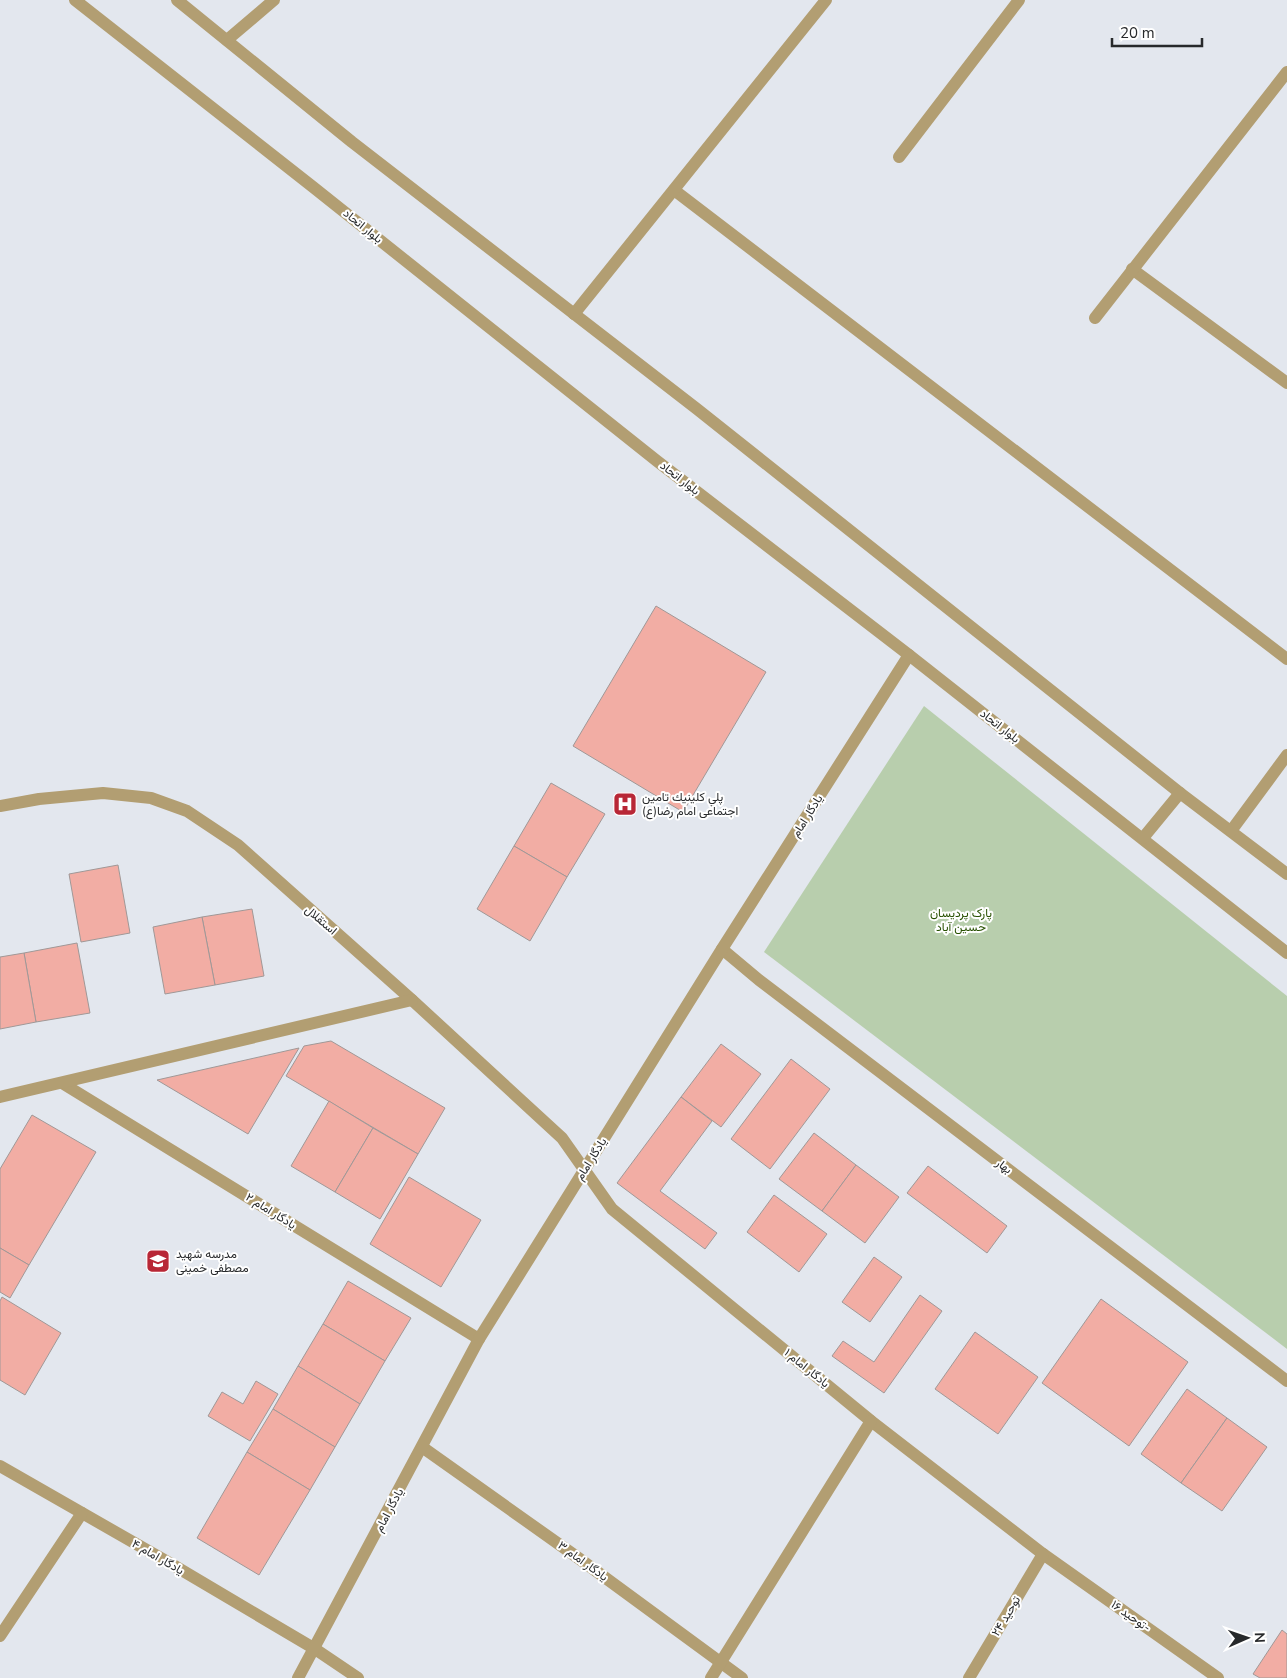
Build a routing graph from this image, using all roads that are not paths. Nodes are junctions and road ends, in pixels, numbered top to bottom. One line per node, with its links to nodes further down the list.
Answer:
1 (75, 0): 15 (street, بلوار اتحاد)
2 (177, 0): 7 (street)
3 (274, 0): 7 (street)
4 (810, 0): 6 (street)
5 (1019, 0): 9 (street)
6 (822, 5): 10 (street)
7 (227, 40): 12 (street)
8 (1287, 72): 11 (street)
9 (900, 156)
10 (674, 190): 12 (street); 16 (street)
11 (1132, 269): 13 (street); 14 (street)
12 (574, 314): 18 (street)
13 (1095, 318)
14 (1287, 383)
15 (910, 655): 21 (street, بلوار اتحاد); 23 (street, یادگار امام)
16 (1287, 658)
17 (1287, 755): 20 (street)
18 (1180, 793): 20 (street); 21 (street)
19 (0, 806): 25 (street, استقلال)
20 (1231, 832): 22 (street)
21 (1143, 838): 24 (street, بلوار اتحاد)
22 (1287, 874)
23 (722, 949): 28 (street, یادگار امام); 30 (street, بهار)
24 (1287, 953)
25 (412, 1000): 26 (street); 28 (street, استقلال)
26 (62, 1083): 27 (street); 29 (street, یادگار امام ۲)
27 (0, 1097)
28 (584, 1170): 29 (street, یادگار امام); 31 (street, یادگار امام ۱)
29 (480, 1339): 32 (street, یادگار امام)
30 (1287, 1380)
31 (871, 1421): 35 (street, یادگار امام ۱); 38 (street)
32 (422, 1448): 37 (street, یادگار امام); 38 (street, یادگار امام ۳)
33 (0, 1466): 34 (street, یادگار امام ۴)
34 (82, 1513): 36 (street); 37 (street, یادگار امام ۴)
35 (1043, 1554): 43 (street, توحید ۲۴); 44 (street, توحید ۱۶-)
36 (0, 1636)
37 (315, 1649): 39 (street, یادگار امام); 40 (street, یادگار امام ۴)
38 (721, 1662): 41 (street); 42 (street, یادگار امام ۳)
39 (298, 1678)
40 (358, 1678)
41 (711, 1678)
42 (742, 1678)
43 (969, 1678)
44 (1218, 1678)

